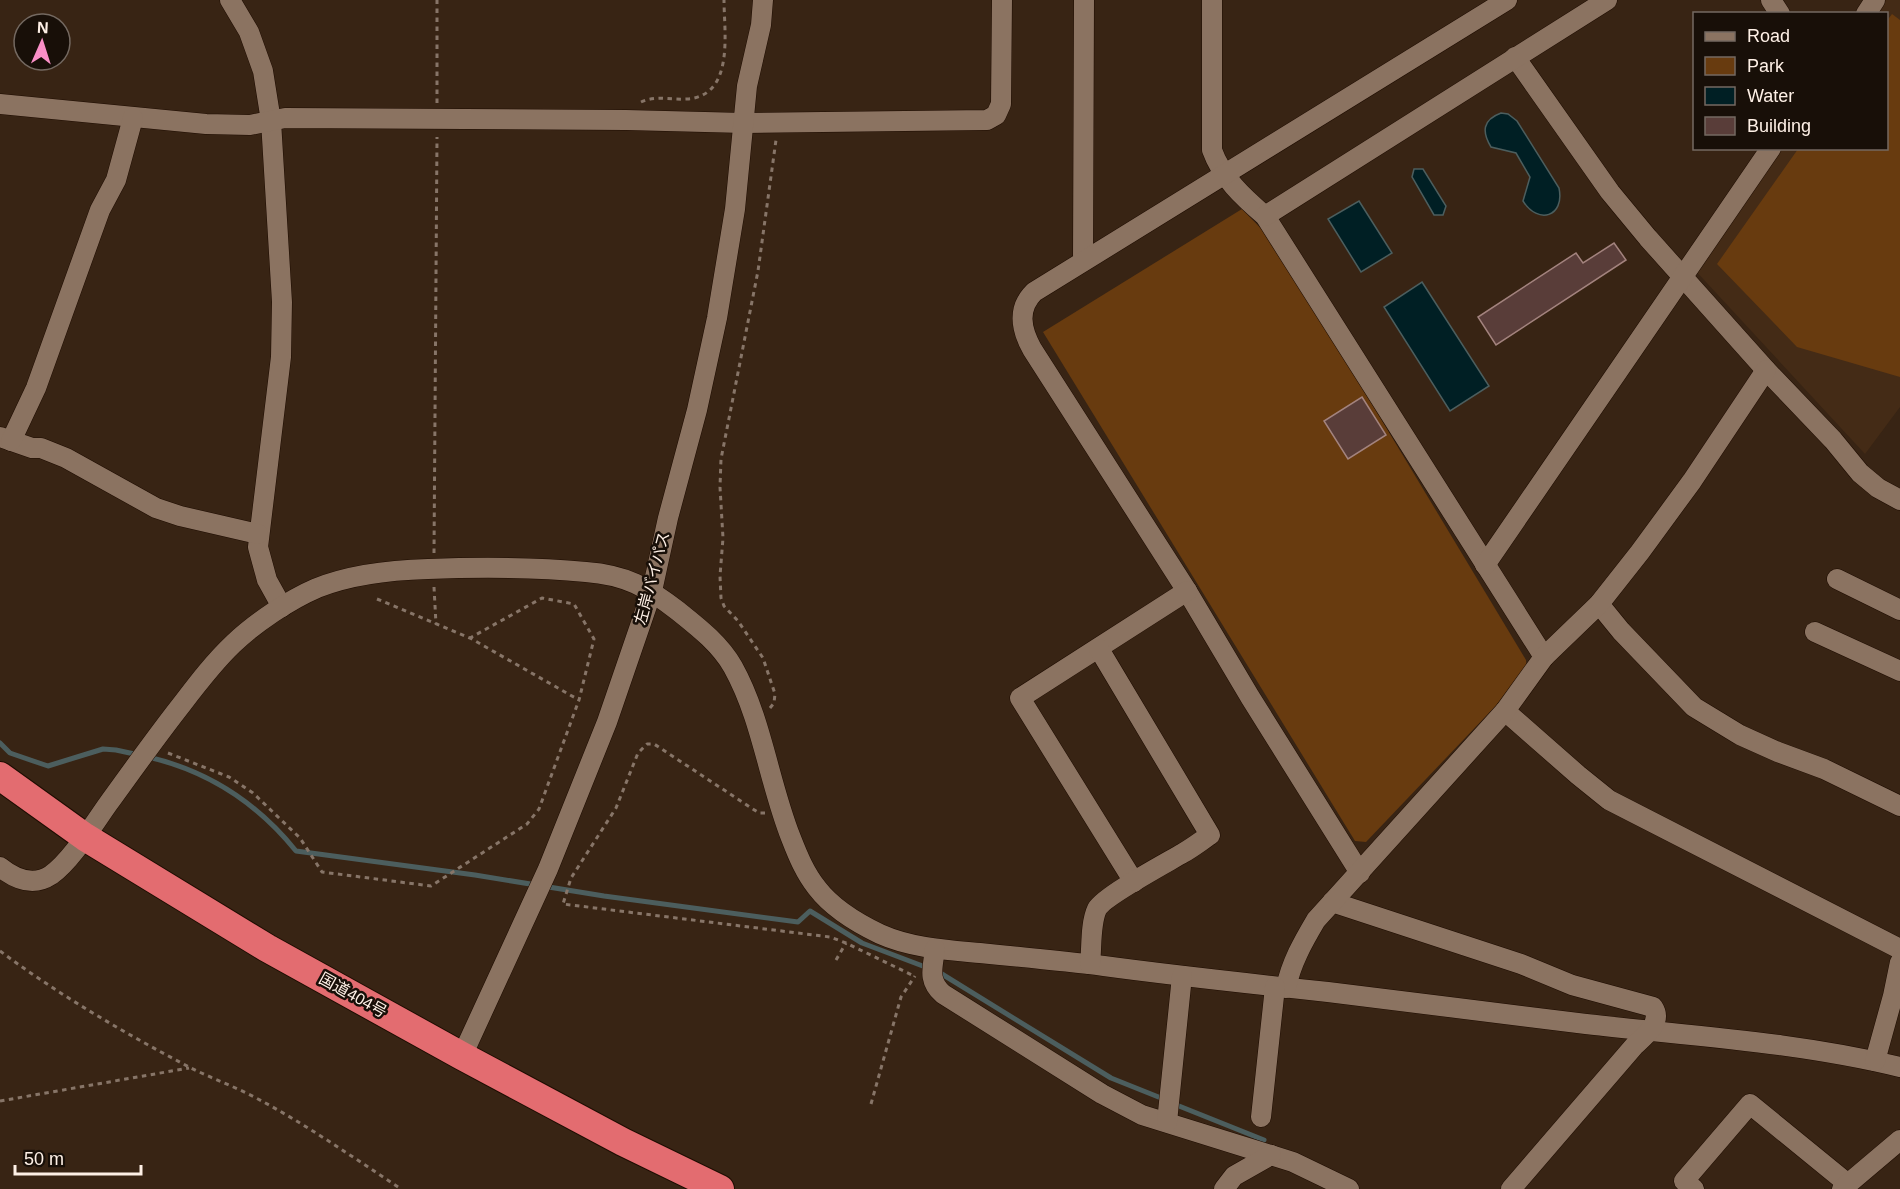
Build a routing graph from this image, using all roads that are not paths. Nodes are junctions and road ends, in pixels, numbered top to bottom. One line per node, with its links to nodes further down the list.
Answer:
1 (230, 0): 13 (street)
2 (749, 0): 10 (street, 左岸バイパス)
3 (763, 0): 10 (street, 左岸バイパス)
4 (1002, 0): 14 (street)
5 (1084, 0): 18 (street)
6 (1212, 0): 16 (street)
7 (1507, 0): 16 (street)
8 (1607, 0): 9 (street)
9 (1515, 57): 17 (street); 19 (street)
10 (749, 74): 14 (street, 左岸バイパス)
11 (0, 104): 12 (street)
12 (133, 118): 13 (street); 21 (street)
13 (271, 121): 14 (street); 23 (street)
14 (744, 123): 26 (street, 左岸バイパス)
15 (1771, 150): 19 (street)
16 (1224, 175): 17 (street); 18 (street)
17 (1265, 216): 24 (street)
18 (1083, 261): 27 (street)
19 (1683, 277): 20 (street); 24 (street)
20 (1766, 370): 22 (street); 28 (street)
21 (6, 439): 23 (street)
22 (1900, 500)
23 (258, 534): 29 (street)
24 (1485, 565): 33 (street)
25 (1837, 579): 30 (street)
26 (652, 591): 29 (street); 43 (street); 50 (street, 左岸バイパス)
27 (1187, 591): 32 (street); 40 (street)
28 (1599, 604): 33 (street); 37 (street)
29 (282, 607): 38 (street)
30 (1900, 610)
31 (1815, 632): 34 (street)
32 (1099, 649): 41 (street); 41 (street)
33 (1544, 657): 35 (street)
34 (1900, 671)
35 (1505, 711): 40 (street); 44 (street)
36 (0, 776): 38 (highway, 国道404号)
37 (1900, 807)
38 (85, 837): 39 (street); 50 (highway, 国道404号)
39 (0, 867)
40 (1359, 873): 42 (street)
41 (1134, 882): 46 (street)
42 (1332, 902): 48 (street); 49 (street)
43 (935, 948): 46 (street); 54 (street)
44 (1900, 949)
45 (1900, 962): 51 (street)
46 (1090, 964): 47 (street)
47 (1182, 976): 48 (street); 54 (street)
48 (1281, 987): 49 (street); 53 (street)
49 (1651, 1031): 51 (street); 61 (street)
50 (462, 1056): 58 (highway, 国道404号)
51 (1875, 1061): 52 (street)
52 (1900, 1067)
53 (1261, 1117)
54 (1167, 1122): 56 (street)
55 (1900, 1140): 57 (street)
56 (1271, 1155): 59 (street); 60 (street)
57 (1845, 1187): 62 (street)
58 (718, 1188)
59 (1224, 1189)
60 (1348, 1189)
61 (1510, 1189)
62 (1694, 1189)

